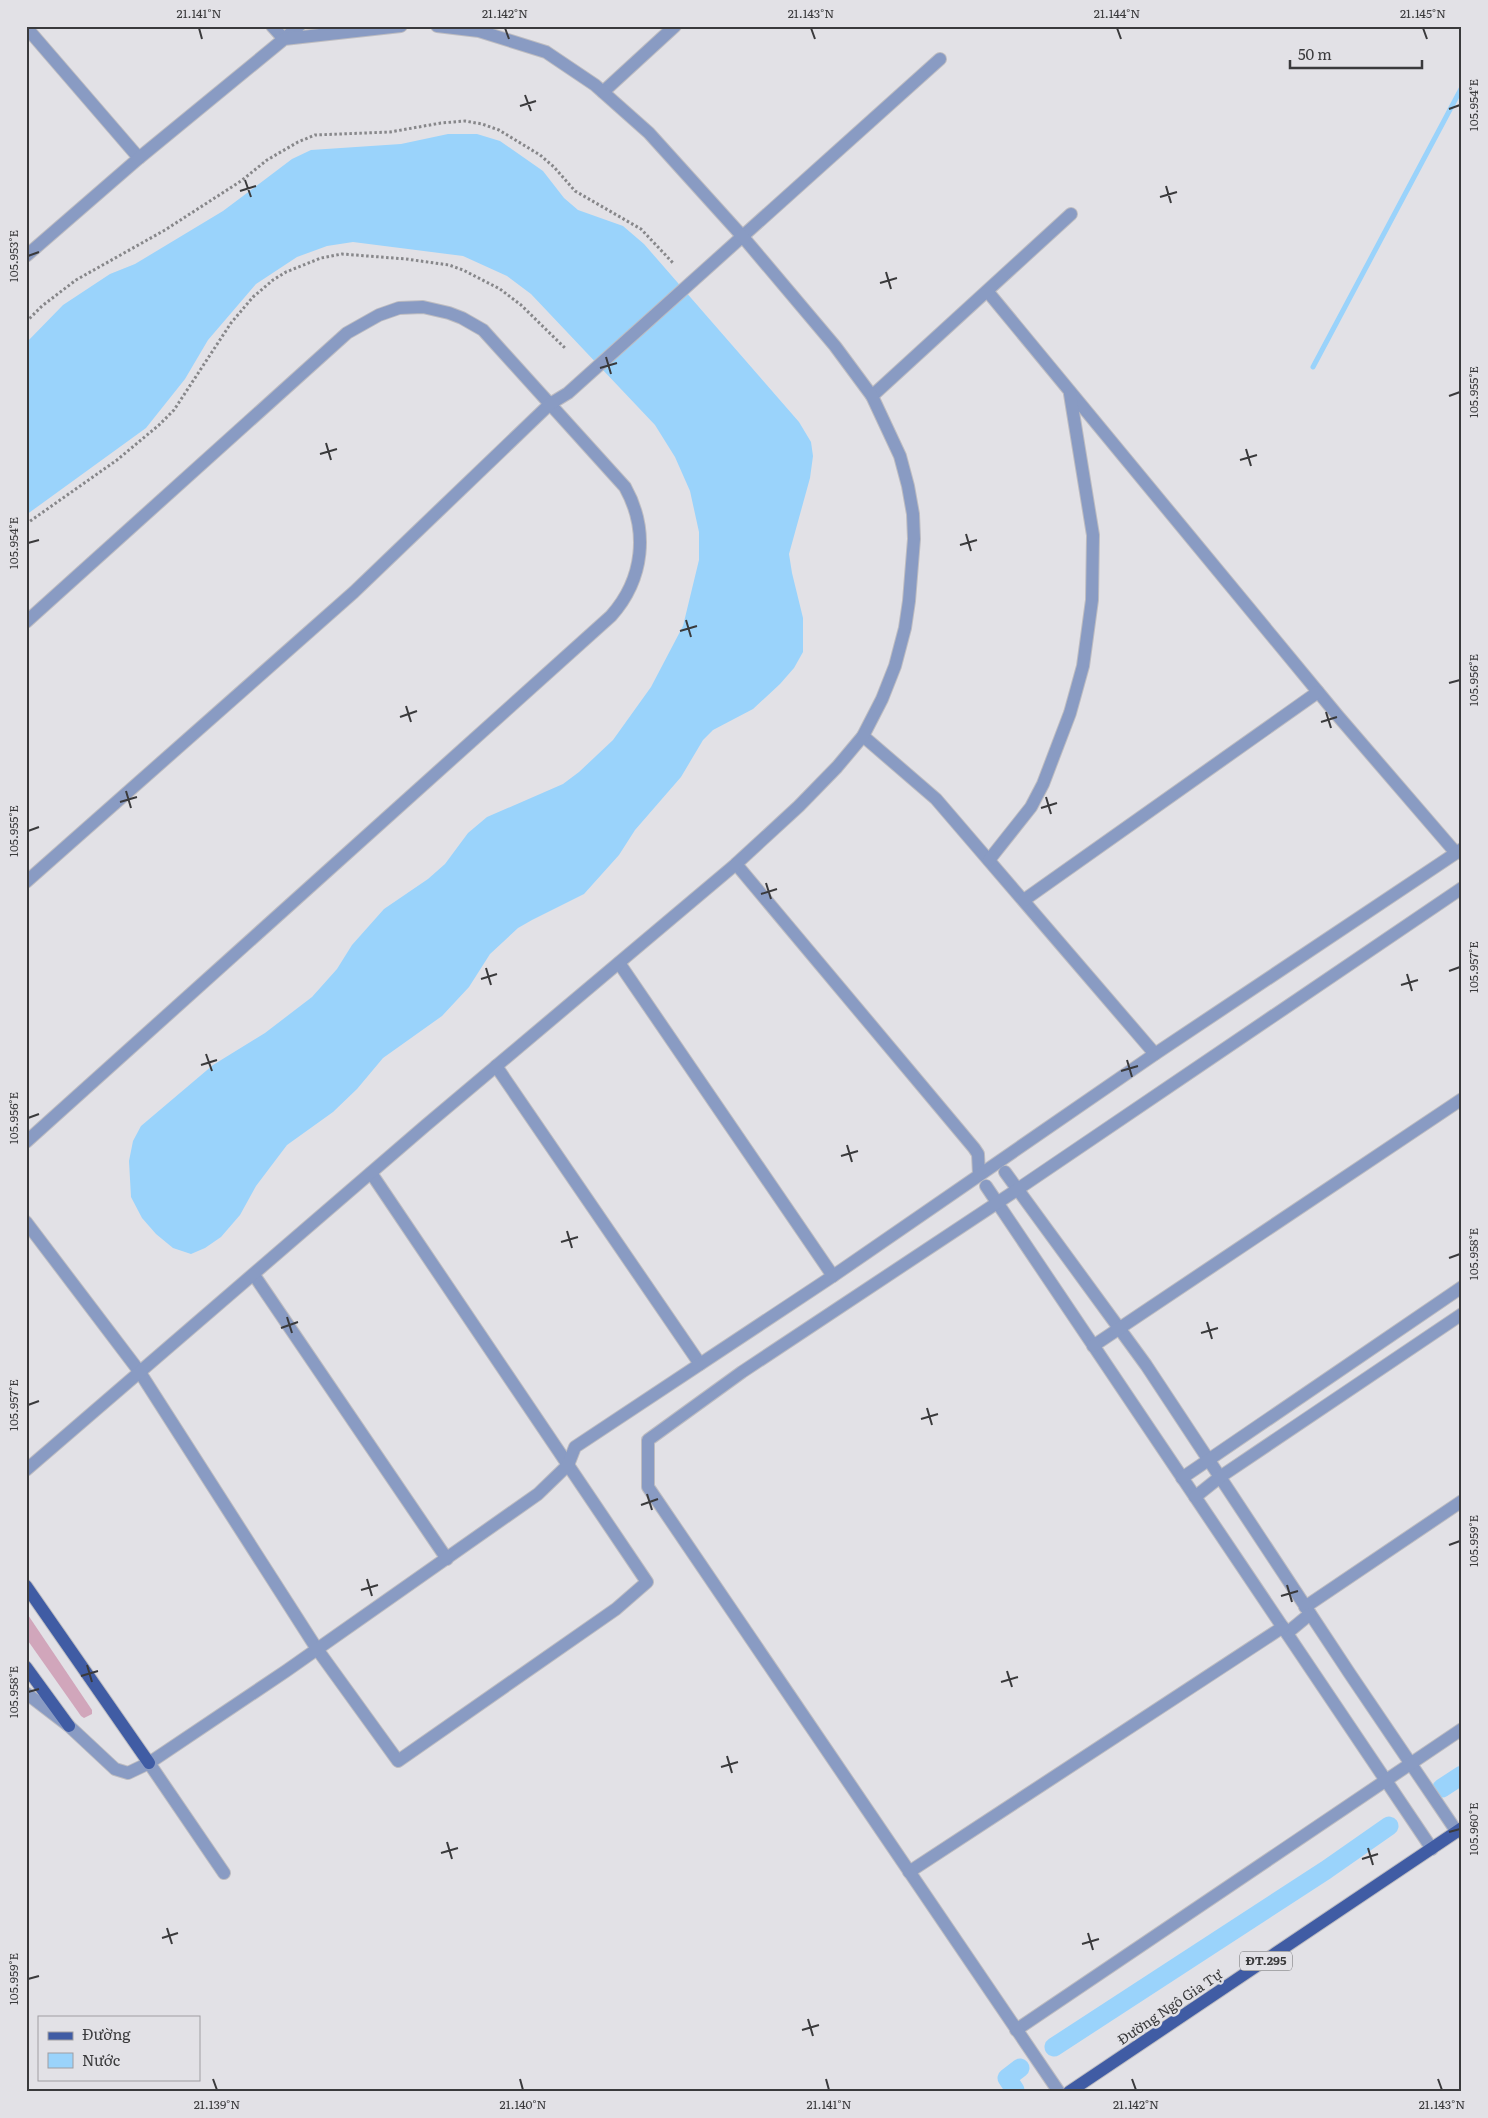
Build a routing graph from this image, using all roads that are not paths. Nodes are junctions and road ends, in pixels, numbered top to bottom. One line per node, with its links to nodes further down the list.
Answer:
1 (272, 26): 9 (street)
2 (299, 26): 9 (street)
3 (327, 26): 8 (street)
4 (401, 26): 8 (street)
5 (437, 26): 11 (street)
6 (675, 26): 11 (street)
7 (26, 27): 12 (street)
8 (340, 34): 9 (street)
9 (284, 40): 12 (street)
10 (940, 59): 14 (street)
11 (603, 92): 14 (street)
12 (139, 158): 15 (street)
13 (1071, 214): 16 (street)
14 (743, 237): 18 (street); 19 (street)
15 (26, 256)
16 (988, 292): 17 (street); 18 (street)
17 (1070, 391): 21 (street); 24 (street)
18 (872, 396): 22 (street)
19 (550, 404): 20 (street); 26 (street); 33 (street)
20 (26, 622)
21 (1318, 692): 23 (street); 28 (street)
22 (863, 736): 24 (street); 25 (street)
23 (1459, 850): 30 (street)
24 (989, 860): 28 (street)
25 (736, 864): 29 (street); 34 (street)
26 (26, 882)
27 (1462, 888): 40 (street)
28 (1024, 900): 30 (street)
29 (619, 963): 31 (street); 44 (street)
30 (1155, 1054): 35 (street)
31 (496, 1066): 37 (street); 51 (street)
32 (1462, 1099): 47 (street)
33 (26, 1142)
34 (978, 1154): 35 (street); 38 (street)
35 (998, 1161): 38 (street)
36 (1005, 1172): 40 (street)
37 (371, 1173): 43 (street); 54 (street)
38 (979, 1175): 44 (street)
39 (986, 1186): 41 (street)
40 (1018, 1189): 41 (street); 47 (street)
41 (997, 1203): 49 (street); 75 (street)
42 (26, 1222): 52 (street)
43 (254, 1275): 52 (street); 60 (street)
44 (833, 1276): 51 (street)
45 (1462, 1287): 48 (street)
46 (1462, 1314): 50 (street)
47 (1120, 1330): 49 (street); 53 (street)
48 (1376, 1345): 50 (street); 53 (street)
49 (1094, 1346): 57 (street)
50 (1388, 1363): 56 (street)
51 (700, 1364): 54 (street)
52 (139, 1372): 55 (street); 64 (street)
53 (1208, 1459): 56 (street); 57 (street)
54 (568, 1465): 60 (street); 64 (street)
55 (26, 1470)
56 (1220, 1477): 58 (street); 62 (street)
57 (1182, 1478): 58 (street)
58 (1195, 1497): 63 (street)
59 (1462, 1501): 62 (street)
60 (447, 1559): 64 (street)
61 (26, 1586): 69 (main road)
62 (1308, 1610): 63 (street); 70 (street)
63 (1285, 1630): 71 (street); 75 (street)
64 (317, 1649): 69 (street)
65 (26, 1667): 67 (main road)
66 (26, 1693): 67 (street)
67 (69, 1726): 69 (street)
68 (1462, 1729): 70 (street)
69 (149, 1763): 74 (street)
70 (1410, 1764): 71 (street); 72 (street)
71 (1385, 1780): 73 (street); 76 (street)
72 (1459, 1830): 73 (main road, Đường Ngô Gia Tự / ĐT.295)
73 (1432, 1849): 78 (main road, Đường Ngô Gia Tự / ĐT.295)
74 (224, 1872)
75 (909, 1872): 76 (street)
76 (1016, 2030): 77 (street)
77 (1059, 2092)
78 (1069, 2092)

